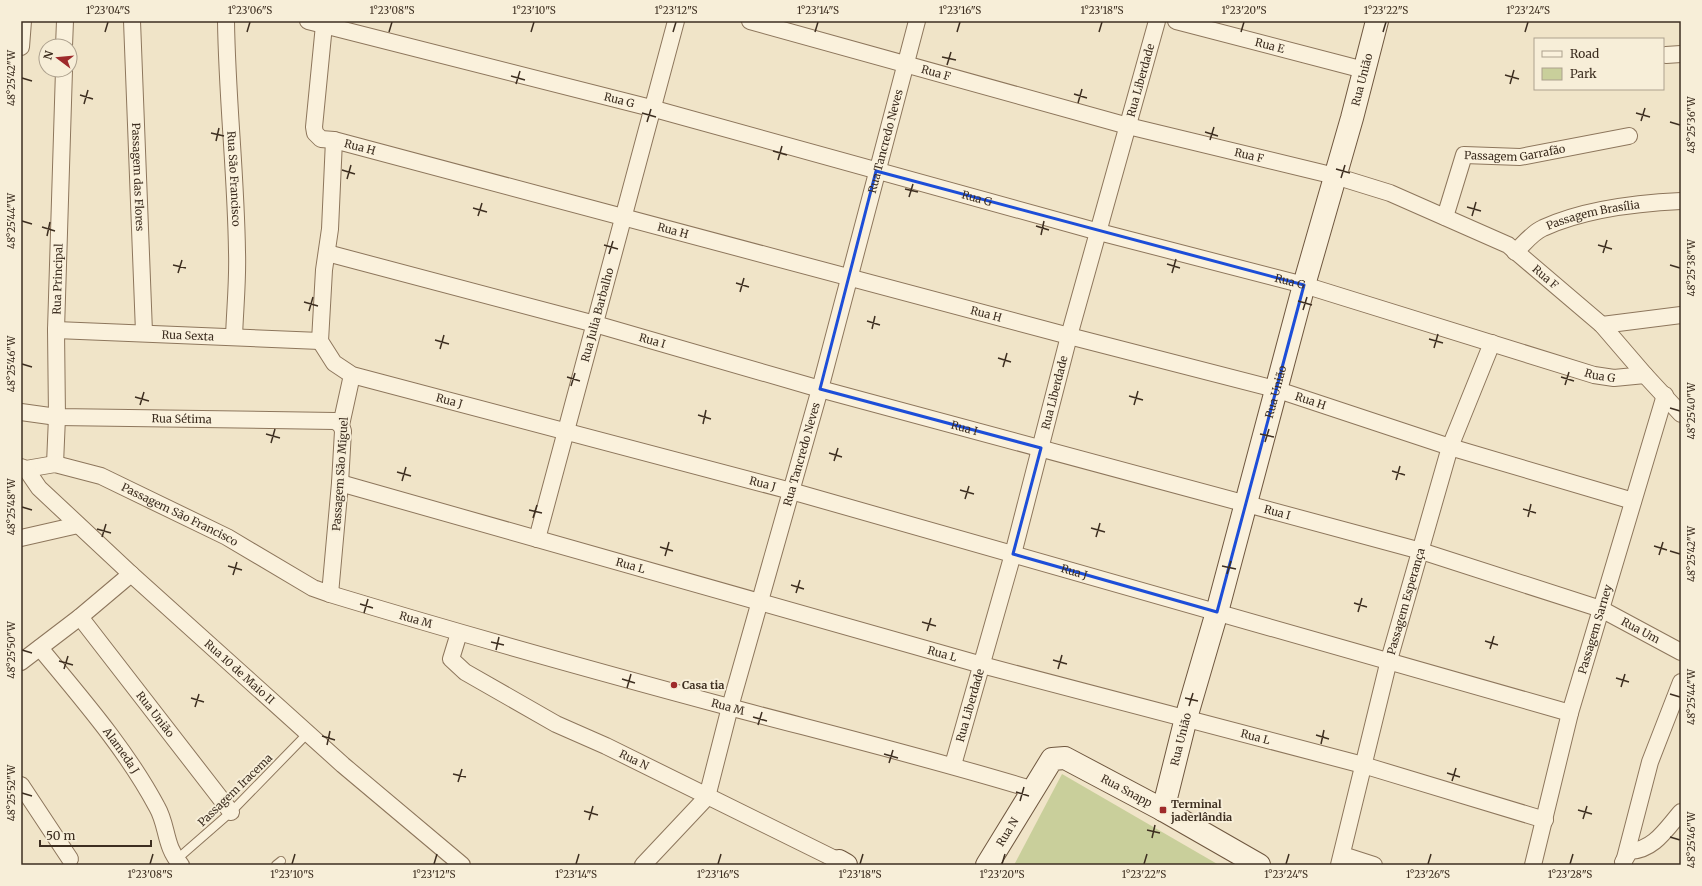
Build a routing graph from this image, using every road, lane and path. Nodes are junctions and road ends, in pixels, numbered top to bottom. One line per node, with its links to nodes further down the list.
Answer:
1 (23, 21): 15 (street)
2 (65, 21): 14 (street)
3 (132, 21): 37 (street, Passagem das Flores)
4 (226, 21): 39 (street, Rua São Francisco)
5 (308, 21): 12 (street, Rua G)
6 (676, 21): 19 (street, Rua Julia Barbalho)
7 (750, 21): 16 (street, Rua F)
8 (917, 21): 16 (street, Rua Tancredo Neves)
9 (1157, 21): 20 (street, Rua Liberdade)
10 (1176, 21): 17 (street, Rua E)
11 (1377, 21): 17 (main road, Rua União)
12 (324, 26): 13 (street, Rua G); 22 (street)
13 (346, 26): 19 (street, Rua G)
14 (64, 38)
15 (21, 47)
16 (906, 64): 20 (street, Rua F); 23 (street, Rua Tancredo Neves)
17 (1364, 70): 24 (main road, Rua União)
18 (64, 78): 36 (street, Rua Principal)
19 (651, 108): 23 (street, Rua G); 26 (street, Rua Julia Barbalho)
20 (1128, 126): 24 (street, Rua F); 28 (street, Rua Liberdade)
21 (1629, 136): 27 (street, Passagem Garrafão)
22 (334, 140): 26 (street, Rua H); 30 (street)
23 (876, 171): 28 (street, Rua G); 31 (street, Rua Tancredo Neves)
24 (1335, 176): 27 (street, Rua F); 32 (main road, Rua União)
25 (1681, 201): 29 (street, Passagem Brasília)
26 (623, 217): 31 (street, Rua H); 34 (street, Rua Julia Barbalho)
27 (1446, 218): 29 (street, Rua F)
28 (1099, 232): 32 (street, Rua G); 38 (street, Rua Liberdade)
29 (1515, 252): 35 (street, Rua F)
30 (327, 254): 34 (street, Rua I); 40 (street)
31 (849, 276): 38 (street, Rua H); 44 (street, Rua Tancredo Neves)
32 (1304, 285): 41 (street, Rua G); 45 (main road, Rua União)
33 (1681, 315): 35 (street)
34 (595, 324): 44 (street, Rua I); 51 (street, Rua Julia Barbalho)
35 (1602, 326): 43 (street, Rua F)
36 (56, 330): 37 (street, Rua Sexta); 49 (street, Rua Principal)
37 (144, 332): 39 (street, Rua Sexta)
38 (1069, 336): 45 (street, Rua H); 53 (street, Rua Liberdade)
39 (234, 337): 40 (street, Rua Sexta)
40 (320, 341): 42 (street)
41 (1492, 343): 43 (street, Rua G); 52 (street, Passagem Esperança)
42 (352, 375): 50 (street, Passagem São Miguel); 51 (street, Rua J)
43 (1644, 375): 46 (street, Rua F)
44 (820, 389): 53 (street, Rua I); 57 (street, Rua Tancredo Neves)
45 (1275, 389): 52 (street, Rua H); 59 (main road, Rua União)
46 (1665, 395): 48 (street, Rua F); 58 (street, Passagem Sarney)
47 (21, 412): 49 (street, Rua Sétima)
48 (1681, 414)
49 (57, 417): 50 (street, Rua Sétima); 54 (street, Rua Principal)
50 (341, 424): 56 (street, Passagem São Miguel)
51 (565, 432): 57 (street, Rua J); 62 (street, Rua Julia Barbalho)
52 (1450, 447): 58 (street, Rua H); 63 (street, Passagem Esperança)
53 (1040, 448): 59 (street, Rua I); 64 (street, Rua Liberdade)
54 (55, 464): 55 (street, Passagem São Francisco); 66 (street, Passagem São Francisco)
55 (24, 468): 60 (street, Rua 10 de Maio II)
56 (340, 483): 62 (street, Rua L); 66 (street, Passagem São Miguel)
57 (791, 491): 64 (street, Rua J); 67 (street, Rua Tancredo Neves)
58 (1633, 501): 68 (street, Passagem Sarney)
59 (1246, 502): 63 (street, Rua I); 69 (main road, Rua União)
60 (78, 525): 61 (street); 65 (street, Rua 10 de Maio II)
61 (21, 538)
62 (537, 539): 67 (street, Rua L)
63 (1421, 551): 68 (street, Rua I); 74 (street, Passagem Esperança)
64 (1014, 554): 69 (street, Rua J); 76 (street, Rua Liberdade)
65 (130, 574): 70 (street); 81 (street, Rua 10 de Maio II)
66 (330, 594): 71 (street, Rua M)
67 (760, 603): 76 (street, Rua L); 78 (street, Rua Tancredo Neves)
68 (1601, 609): 73 (street, Rua Um); 79 (street, Passagem Sarney)
69 (1217, 612): 74 (street); 80 (main road, Rua União)
70 (80, 617): 72 (street); 89 (street, Rua União)
71 (459, 633): 78 (street, Rua M); 87 (street, Rua N)
72 (40, 648): 75 (street); 94 (street, Alameda J)
73 (1681, 652)
74 (1388, 660): 79 (street); 84 (street, Passagem Esperança)
75 (21, 662)
76 (982, 665): 80 (street, Rua L); 83 (street, Rua Liberdade)
77 (1681, 682): 95 (street)
78 (730, 707): 83 (street, Rua M); 87 (street, Rua Tancredo Neves)
79 (1570, 712): 91 (street, Passagem Sarney)
80 (1186, 718): 84 (street, Rua L); 88 (main road, Rua União)
81 (308, 734): 89 (lane, Passagem Iracema); 97 (street, Rua 10 de Maio II)
82 (1054, 758): 86 (main road, Rua N); 88 (main road, Rua Snapp)
83 (953, 765): 86 (street, Rua M)
84 (1363, 765): 91 (street, Rua L); 93 (street, Passagem Esperança)
85 (21, 785): 92 (street)
86 (1034, 790): 99 (main road, Rua N)
87 (707, 797): 96 (street, Rua N); 98 (street, Rua Tancredo Neves)
88 (1163, 810): 100 (main road, Rua Snapp)
89 (231, 812): 94 (lane, Passagem Iracema)
90 (1681, 812): 95 (street)
91 (1545, 820): 102 (street, Passagem Sarney)
92 (70, 860)
93 (1341, 860): 101 (street)
94 (179, 862)
95 (1622, 863)
96 (840, 864)
97 (462, 865)
98 (643, 865)
99 (987, 865)
100 (1259, 865)
101 (1374, 865)
102 (1533, 865)

